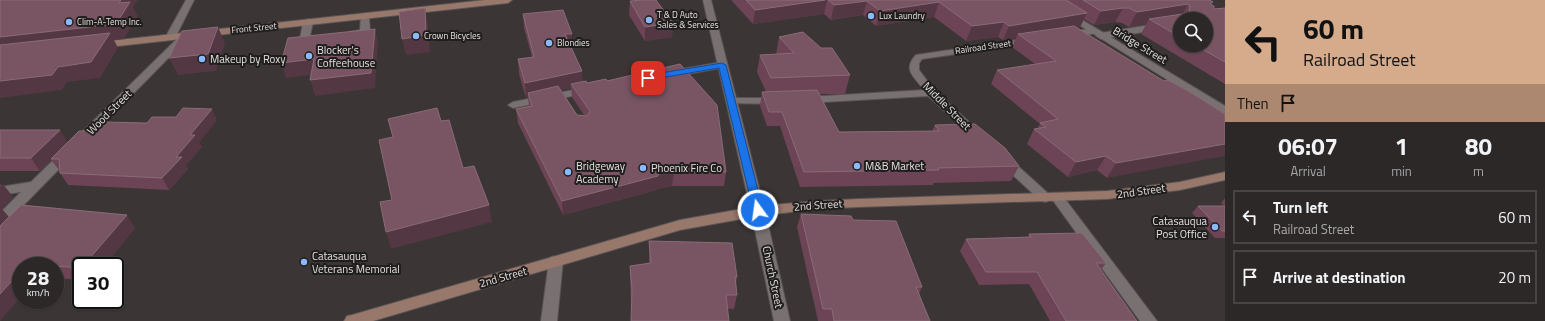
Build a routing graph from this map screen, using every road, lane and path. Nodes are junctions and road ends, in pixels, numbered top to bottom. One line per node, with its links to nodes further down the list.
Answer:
1 (190, 0): 13 (street)
2 (508, 0): 5 (main road, Front Street)
3 (707, 0): 17 (street, Church Street)
4 (1043, 0): 8 (street, Bridge Street)
5 (365, 16): 6 (main road, Front Street); 9 (street)
6 (308, 22): 10 (main road, Front Street); 11 (street)
7 (1173, 24): 8 (street)
8 (1098, 33): 12 (street); 25 (street, Bridge Street)
9 (342, 35)
10 (184, 36): 13 (main road, Front Street); 29 (street, Wood Street)
11 (327, 37)
12 (1056, 37)
13 (170, 38): 15 (main road, Front Street)
14 (1041, 39): 16 (street, Railroad Street)
15 (87, 47)
16 (919, 57): 20 (street, Middle Street)
17 (722, 65): 18 (street); 22 (street, Church Street)
18 (663, 75)
19 (598, 87): 21 (street)
20 (931, 93): 22 (street); 26 (street, Middle Street)
21 (563, 95): 23 (street); 24 (street)
22 (731, 101): 32 (street, Church Street)
23 (512, 105)
24 (571, 107)
25 (1225, 111)
26 (984, 142)
27 (996, 152): 31 (street)
28 (1225, 176): 31 (main road, 2nd Street)
29 (35, 186): 30 (street); 33 (street, Wood Street)
30 (0, 191)
31 (1052, 198): 32 (main road, 2nd Street); 38 (street)
32 (758, 210): 34 (main road, 2nd Street); 37 (street, Church Street)
33 (0, 221)
34 (556, 261): 35 (main road, 2nd Street); 36 (street)
35 (352, 321)
36 (550, 321)
37 (782, 321)
38 (1149, 321)

